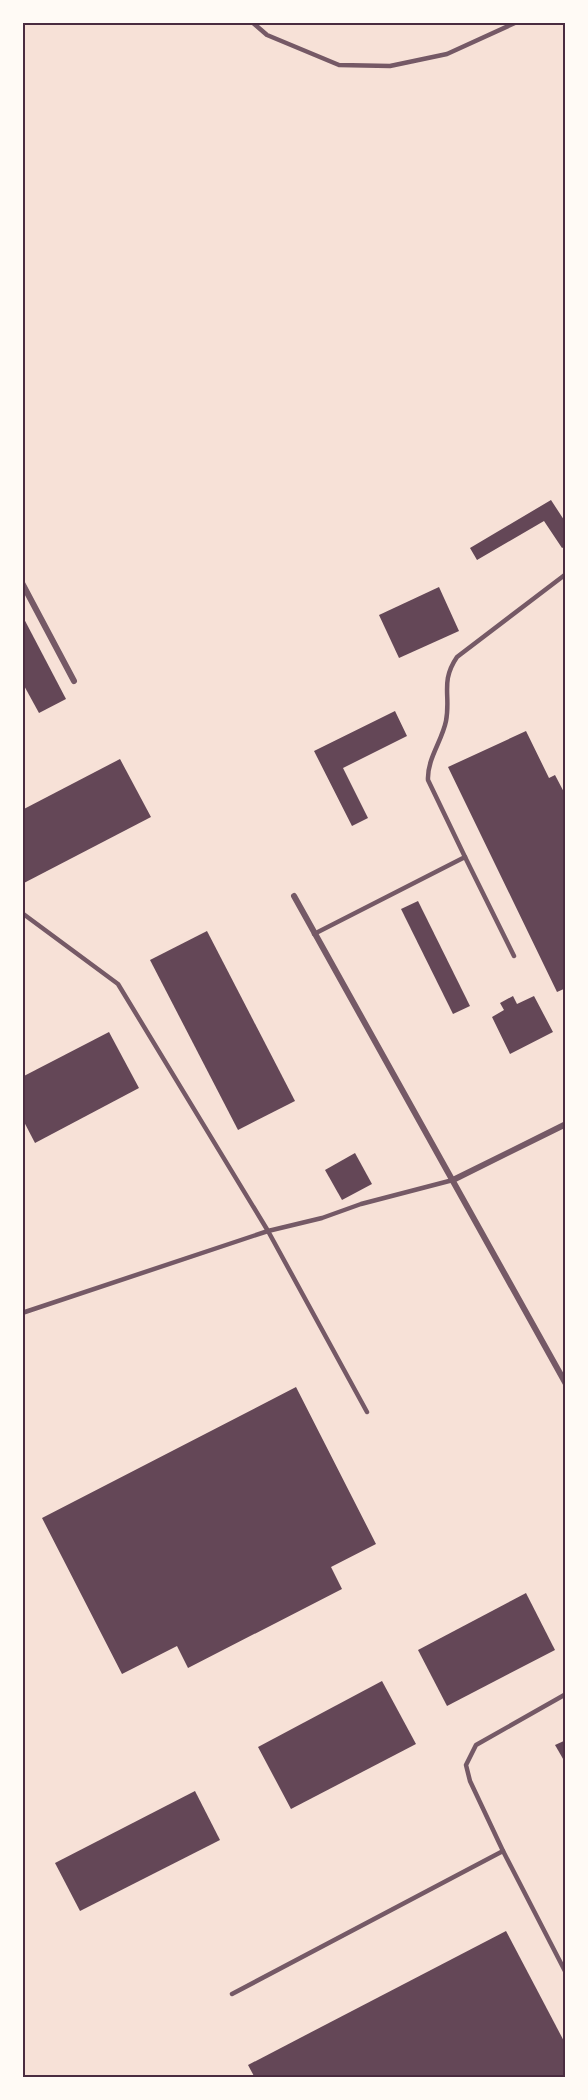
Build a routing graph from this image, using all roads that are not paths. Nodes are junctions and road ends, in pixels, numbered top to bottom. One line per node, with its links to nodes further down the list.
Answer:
1 (252, 22): 2 (lane)
2 (517, 22)
3 (566, 574): 6 (lane)
4 (22, 583): 5 (street)
5 (74, 681)
6 (465, 857): 9 (lane); 10 (lane)
7 (294, 896): 9 (street)
8 (22, 913): 13 (lane)
9 (314, 934): 12 (street)
10 (514, 956)
11 (566, 1124): 12 (street)
12 (453, 1180): 13 (lane); 15 (street)
13 (268, 1231): 14 (lane); 16 (lane)
14 (22, 1313)
15 (566, 1384)
16 (367, 1412)
17 (566, 1694): 18 (lane)
18 (503, 1851): 19 (lane); 20 (lane)
19 (566, 1973)
20 (232, 1994)

